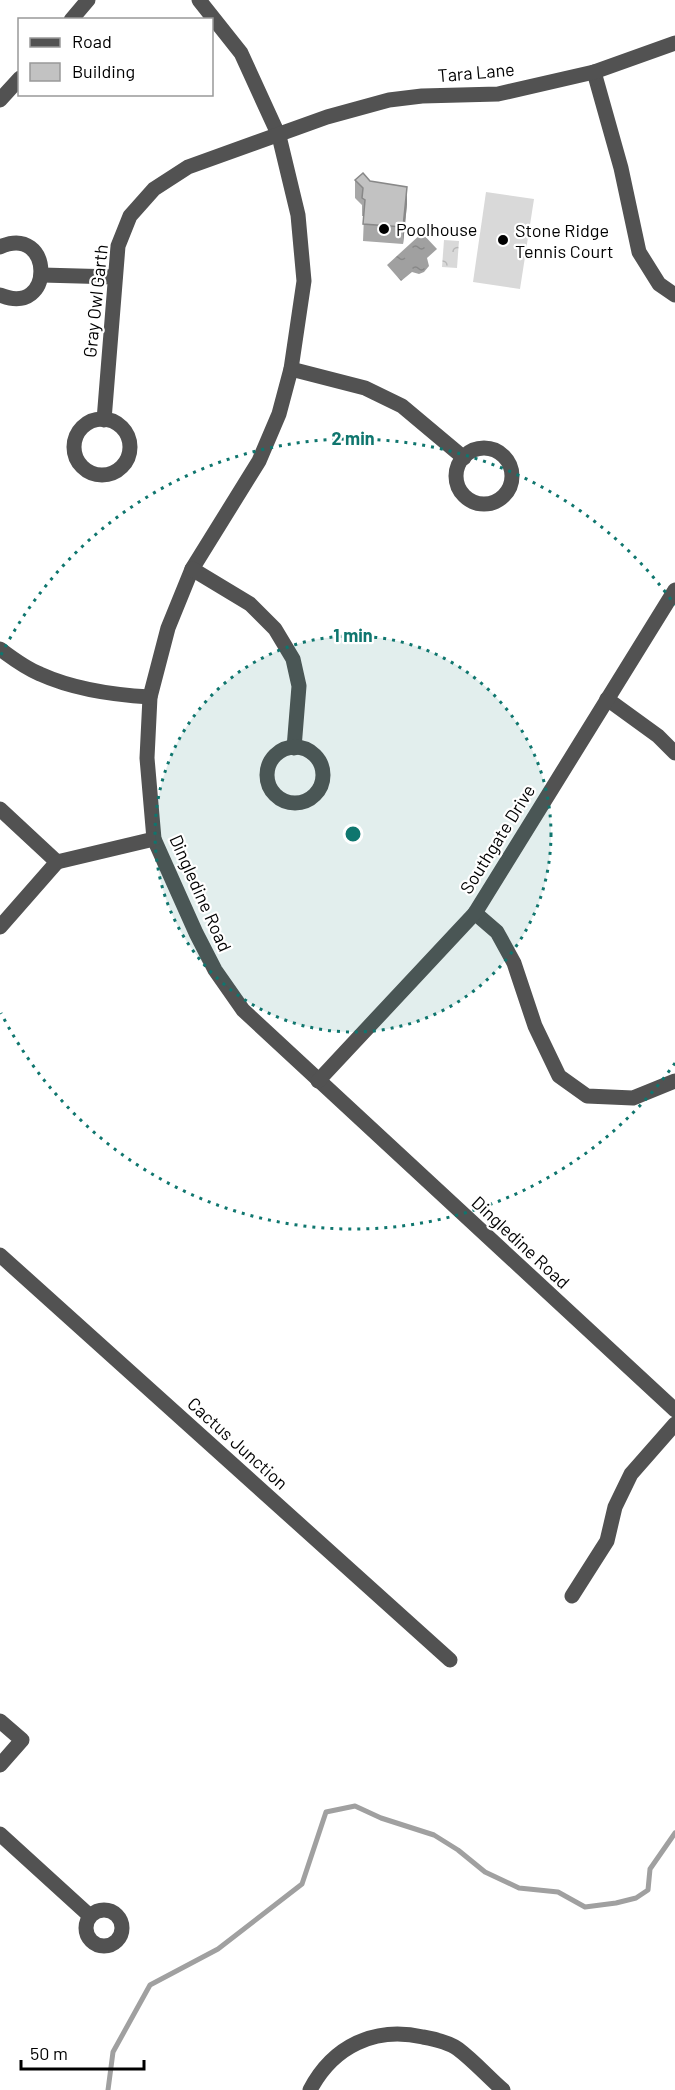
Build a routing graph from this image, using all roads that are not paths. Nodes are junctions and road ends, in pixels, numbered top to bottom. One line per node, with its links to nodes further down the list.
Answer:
1 (88, 0): 3 (street)
2 (199, 0): 8 (street, Dingledine Road)
3 (73, 18)
4 (675, 43): 5 (street, Tara Lane)
5 (594, 72): 8 (street, Tara Lane); 13 (street)
6 (18, 80): 7 (street)
7 (0, 100)
8 (279, 136): 11 (street, Gray Owl Garth); 14 (street, Dingledine Road)
9 (0, 247): 10 (street)
10 (42, 274): 11 (street); 12 (street)
11 (115, 277): 15 (street, Gray Owl Garth)
12 (0, 295)
13 (675, 295)
14 (291, 369): 16 (street); 17 (street, Dingledine Road)
15 (104, 420)
16 (464, 458)
17 (192, 569): 20 (street, Dingledine Road); 22 (street)
18 (675, 590): 21 (street, Southgate Drive)
19 (0, 649): 20 (street)
20 (150, 697): 25 (street, Dingledine Road)
21 (607, 699): 23 (street); 27 (street, Southgate Drive)
22 (294, 748)
23 (675, 753)
24 (0, 809): 26 (street)
25 (154, 839): 26 (street); 29 (street, Dingledine Road)
26 (57, 862): 28 (street)
27 (475, 913): 29 (street, Southgate Drive); 30 (street)
28 (0, 927)
29 (318, 1081): 32 (street, Dingledine Road)
30 (675, 1081)
31 (0, 1255): 35 (street, Cactus Junction)
32 (675, 1410)
33 (675, 1424): 34 (street)
34 (572, 1596)
35 (450, 1660)
36 (0, 1721): 37 (street)
37 (0, 1765)
38 (0, 1834): 39 (street)
39 (90, 1916)
40 (310, 2090): 41 (street)
41 (503, 2090)

